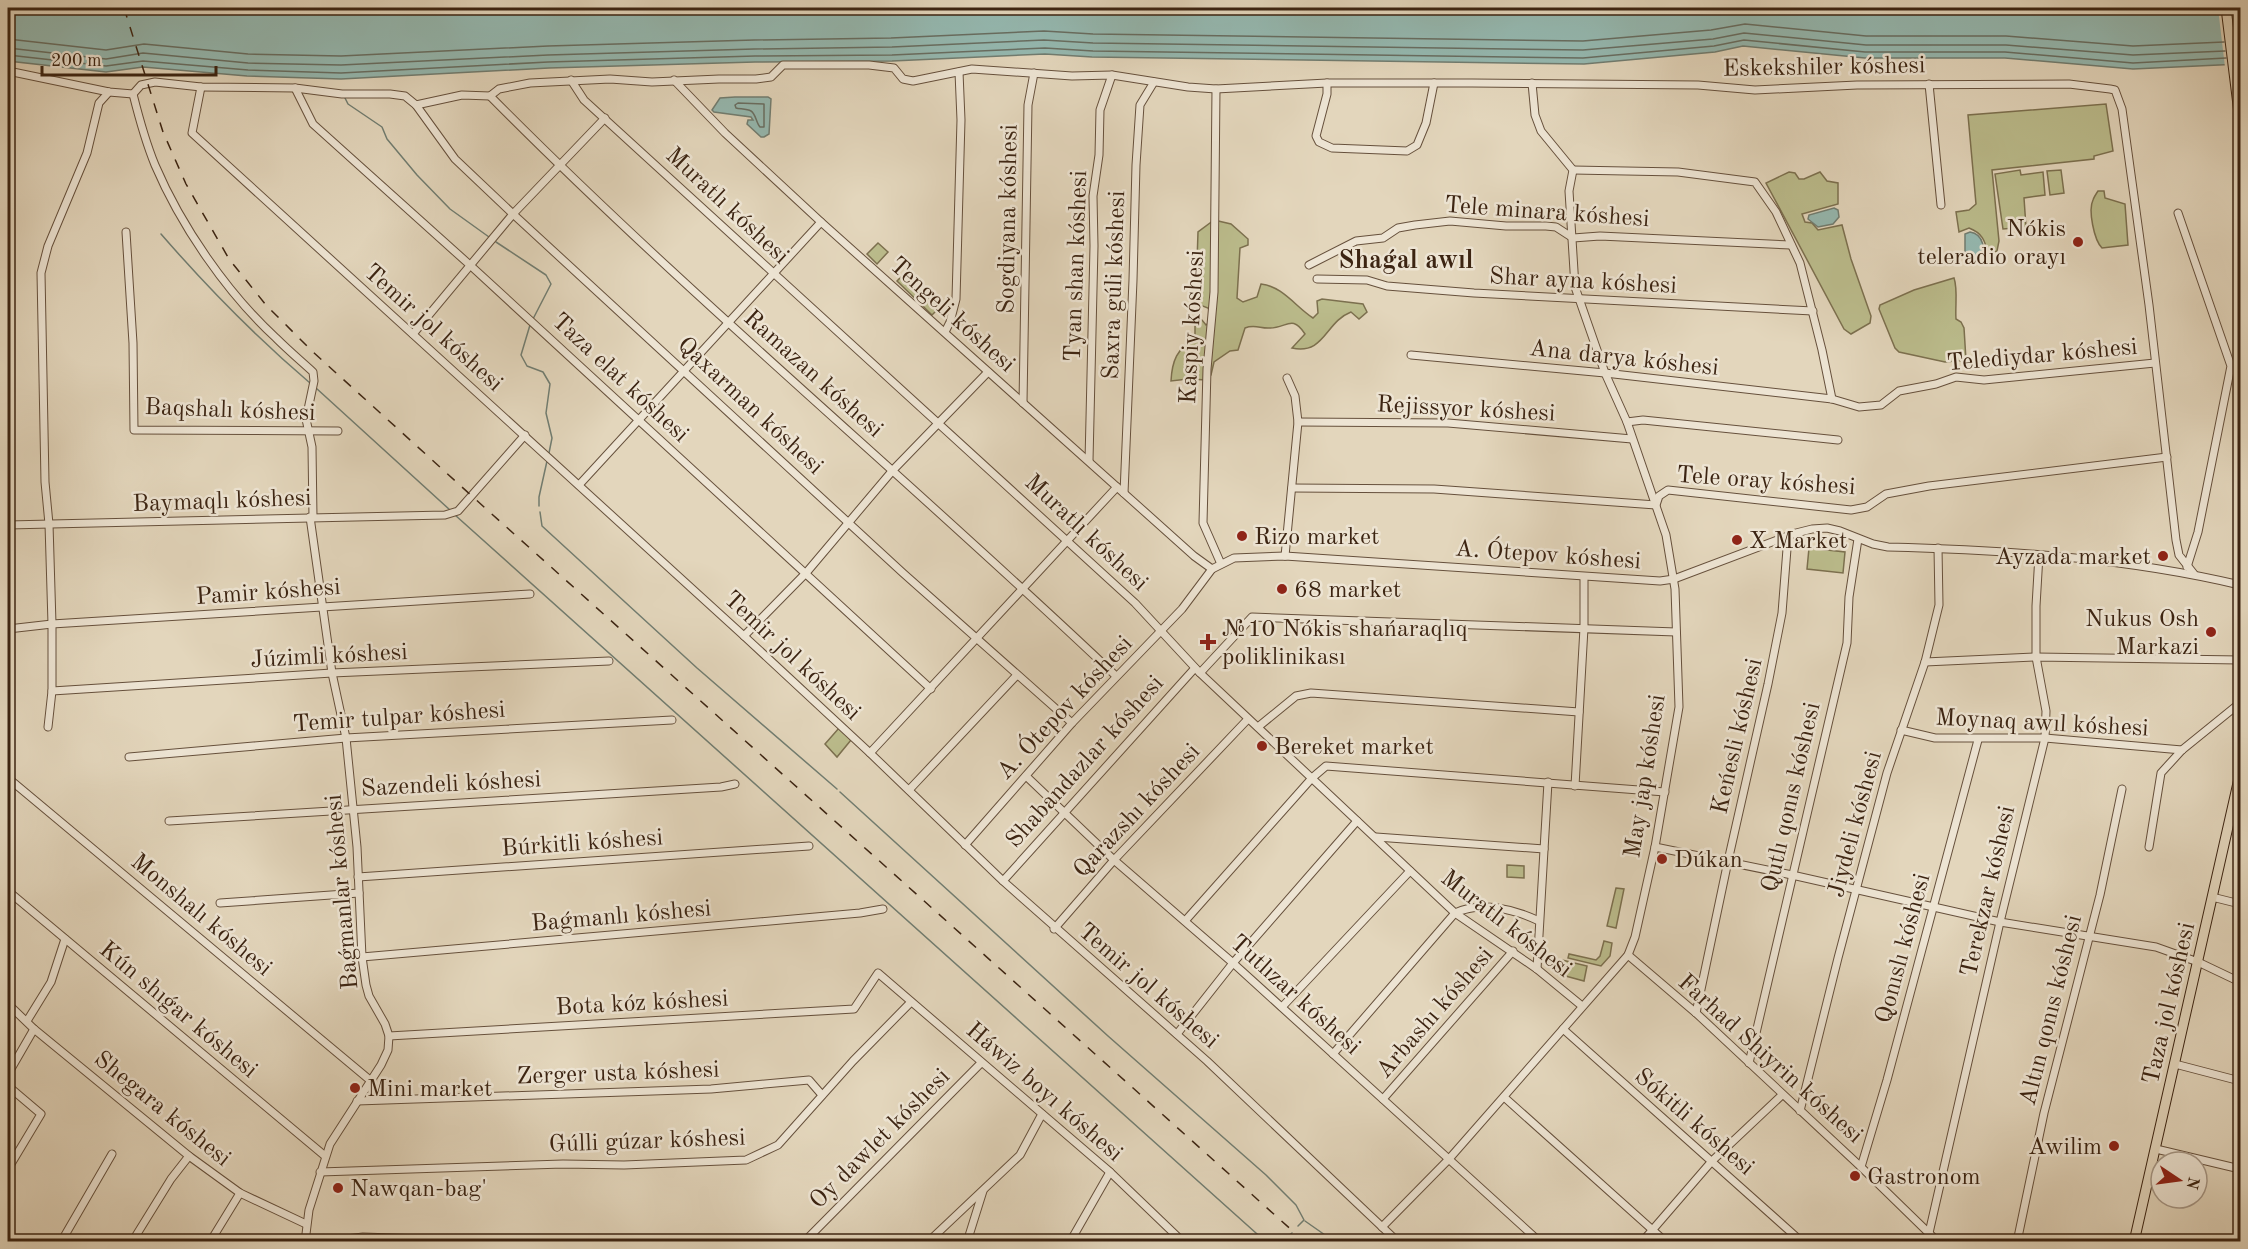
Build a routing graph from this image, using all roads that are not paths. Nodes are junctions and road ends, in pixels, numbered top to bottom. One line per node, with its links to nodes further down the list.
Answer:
1 (2226, 8): 22 (main road)
2 (8, 71): 17 (street)
3 (959, 72): 4 (street, Eskekshiler kóshesi); 7 (street, Eskekshiler kóshesi); 39 (street)
4 (1034, 73): 5 (street, Eskekshiler kóshesi); 48 (street, Sogdiyana kóshesi)
5 (1112, 75): 8 (street, Eskekshiler kóshesi); 59 (street, Tyan shan kóshesi)
6 (571, 80): 7 (street, Eskekshiler kóshesi); 19 (street, Eskekshiler kóshesi); 21 (street, Muratlı kóshesi)
7 (674, 80): 28 (street, Tengeli kóshesi)
8 (1154, 82): 15 (street, Eskekshiler kóshesi); 63 (street, Saxra gúli kóshesi)
9 (1327, 83): 10 (street, Eskekshiler kóshesi); 10 (street); 15 (street, Eskekshiler kóshesi)
10 (1434, 83): 11 (street, Eskekshiler kóshesi)
11 (1532, 83): 12 (street, Eskekshiler kóshesi); 24 (street)
12 (1929, 84): 16 (street, Eskekshiler kóshesi); 25 (street)
13 (201, 87): 14 (street); 18 (street); 40 (street, Temir jol kóshesi)
14 (295, 88): 20 (street); 33 (street, Taza elat kóshesi)
15 (1216, 88): 75 (street, Kaspiy kóshesi)
16 (2115, 90): 42 (street, Telediydar kóshesi)
17 (109, 93): 18 (street); 67 (street)
18 (134, 94): 54 (street, Baǵmanlar kóshesi)
19 (490, 96): 20 (street); 23 (street, Ramazan kóshesi)
20 (416, 105): 27 (street, Qaxarman kóshesi)
21 (604, 118): 23 (street); 34 (street, Muratlı kóshesi)
22 (2241, 121)
23 (559, 165): 27 (street); 38 (street, Ramazan kóshesi)
24 (1573, 170): 30 (street, May jap kóshesi); 31 (street)
25 (1941, 205)
26 (2178, 213): 76 (street)
27 (513, 214): 33 (street); 43 (street, Qaxarman kóshesi)
28 (821, 222): 34 (street); 39 (street, Tengeli kóshesi)
29 (126, 232): 54 (street, Baqshalı kóshesi)
30 (1573, 238): 31 (street, Tele minara kóshesi); 32 (street, Tele minara kóshesi); 36 (street, May jap kóshesi)
31 (1791, 245): 37 (street)
32 (1309, 265)
33 (471, 266): 40 (street); 49 (street, Taza elat kóshesi)
34 (773, 274): 38 (street); 52 (street, Muratlı kóshesi)
35 (1317, 279): 36 (street, Shar ayna kóshesi)
36 (1579, 300): 37 (street, Shar ayna kóshesi); 45 (street, May jap kóshesi)
37 (1813, 311): 47 (street)
38 (727, 321): 43 (street); 60 (street, Ramazan kóshesi)
39 (945, 332): 44 (street, Tengeli kóshesi)
40 (413, 334): 55 (street, Temir jol kóshesi)
41 (1411, 355): 45 (street, Ana darya kóshesi)
42 (2156, 363): 47 (street, Telediydar kóshesi); 58 (street, Telediydar kóshesi)
43 (684, 370): 49 (street); 66 (street, Qaxarman kóshesi)
44 (988, 372): 48 (street, Tengeli kóshesi); 52 (street)
45 (1605, 373): 47 (street, Ana darya kóshesi); 51 (street, May jap kóshesi)
46 (1287, 378): 50 (street)
47 (1832, 399)
48 (1023, 403): 59 (street, Tengeli kóshesi)
49 (639, 420): 61 (street); 78 (street, Taza elat kóshesi)
50 (1298, 422): 56 (street, Rejissyor kóshesi); 62 (street)
51 (1627, 422): 56 (street, May jap kóshesi); 57 (street)
52 (939, 423): 60 (street); 71 (street, Muratlı kóshesi)
53 (338, 431): 54 (street, Baqshalı kóshesi)
54 (307, 432): 65 (street, Baǵmanlar kóshesi)
55 (525, 435): 61 (street, Temir jol kóshesi); 65 (street, Baymaqlı kóshesi)
56 (1632, 439): 64 (street, May jap kóshesi)
57 (1838, 440)
58 (2167, 457): 64 (street, Tele oray kóshesi); 76 (street, Telediydar kóshesi)
59 (1089, 461): 63 (street, Tengeli kóshesi)
60 (893, 470): 66 (street); 83 (street, Ramazan kóshesi)
61 (579, 485): 91 (street, Temir jol kóshesi)
62 (1293, 488): 64 (street, Tele oray kóshesi); 74 (street)
63 (1120, 490): 71 (street); 77 (street, Tengeli kóshesi)
64 (1656, 505): 81 (street, May jap kóshesi)
65 (311, 517): 67 (street, Baymaqlı kóshesi); 85 (street, Baǵmanlar kóshesi)
66 (849, 523): 78 (street); 92 (street, Qaxarman kóshesi)
67 (49, 524): 68 (street, Baymaqlı kóshesi); 86 (street)
68 (8, 525)
69 (1788, 536): 70 (street, A. Ótepov kóshesi); 81 (street, A. Ótepov kóshesi); 139 (street, Keńesli kóshesi)
70 (1858, 538): 72 (street, A. Ótepov kóshesi); 141 (street, Qutlı qonıs kóshesi)
71 (1068, 541): 83 (street); 89 (street, Muratlı kóshesi)
72 (1938, 548): 73 (street, A. Ótepov kóshesi); 96 (street, Jiydeli kóshesi)
73 (2039, 555): 79 (street, A. Ótepov kóshesi); 93 (street, Terekzar kóshesi)
74 (1285, 556): 75 (street, A. Ótepov kóshesi); 80 (street, A. Ótepov kóshesi)
75 (1221, 564): 77 (street, A. Ótepov kóshesi)
76 (2187, 567): 79 (street, Telediydar kóshesi)
77 (1212, 569): 89 (street, A. Ótepov kóshesi)
78 (806, 573): 91 (street); 101 (street, Taza elat kóshesi)
79 (2194, 574): 82 (street, A. Ótepov kóshesi)
80 (1584, 577): 81 (street, A. Ótepov kóshesi); 87 (street)
81 (1674, 579): 90 (street, May jap kóshesi)
82 (2241, 585)
83 (1024, 589): 92 (street); 100 (street, Ramazan kóshesi)
84 (530, 594): 85 (street, Pamir kóshesi)
85 (324, 607): 86 (street, Pamir kóshesi); 98 (street, Baǵmanlar kóshesi)
86 (52, 624): 88 (street, Pamir kóshesi); 102 (street)
87 (1584, 628): 90 (street, Shabandazlar kóshesi); 97 (street, Shabandazlar kóshesi); 104 (street)
88 (8, 629)
89 (1162, 631): 97 (street, Muratlı kóshesi); 100 (street, A. Ótepov kóshesi)
90 (1676, 632): 126 (street, May jap kóshesi)
91 (744, 636): 115 (street, Temir jol kóshesi)
92 (978, 638): 99 (street, Qaxarman kóshesi); 101 (street)
93 (2036, 657): 94 (street); 96 (street); 112 (street, Terekzar kóshesi)
94 (2241, 660)
95 (609, 661): 98 (street, Júzimli kóshesi)
96 (1925, 662): 110 (street, Jiydeli kóshesi)
97 (1198, 670): 105 (street, Muratlı kóshesi); 129 (street, Shabandazlar kóshesi)
98 (332, 673): 102 (street, Júzimli kóshesi); 111 (street, Baǵmanlar kóshesi)
99 (1017, 675): 107 (street, Qaxarman kóshesi); 125 (street)
100 (1116, 676): 107 (street, A. Ótepov kóshesi)
101 (931, 689): 115 (street)
102 (52, 691): 108 (street)
103 (2241, 703): 114 (street, Moynaq awıl kóshesi)
104 (1579, 712): 109 (street); 123 (street)
105 (1248, 719): 109 (street, Muratlı kóshesi); 138 (street, Qarazshı kóshesi)
106 (672, 720): 111 (street, Temir tulpar kóshesi)
107 (1072, 723): 118 (street, A. Ótepov kóshesi)
108 (48, 727)
109 (1258, 727): 120 (street, Muratlı kóshesi)
110 (1901, 730): 113 (street, Moynaq awıl kóshesi); 144 (street, Jiydeli kóshesi)
111 (346, 738): 116 (street, Temir tulpar kóshesi); 127 (street, Baǵmanlar kóshesi)
112 (2045, 738): 113 (street, Moynaq awıl kóshesi); 114 (street, Moynaq awıl kóshesi); 155 (street, Terekzar kóshesi)
113 (1978, 740): 150 (street, Qonıslı kóshesi)
114 (2182, 750): 136 (street, Moynaq awıl kóshesi)
115 (870, 753): 125 (street, Temir jol kóshesi)
116 (129, 757)
117 (2241, 774): 128 (main road, Taza jol kóshesi)
118 (1026, 776): 129 (street, Tutlızar kóshesi); 133 (street, A. Ótepov kóshesi)
119 (8, 778): 182 (street, Monshalı kóshesi)
120 (1312, 778): 121 (street); 131 (street, Muratlı kóshesi); 153 (street)
121 (1548, 782): 123 (street); 137 (street)
122 (735, 784): 127 (street, Sazendeli kóshesi)
123 (1575, 786): 126 (street)
124 (2122, 789): 157 (street, Altın qonıs kóshesi)
125 (909, 790): 133 (street, Temir jol kóshesi)
126 (1665, 792): 135 (street, May jap kóshesi)
127 (353, 808): 130 (street, Sazendeli kóshesi); 142 (street, Baǵmanlar kóshesi)
128 (2236, 809): 147 (main road, Taza jol kóshesi)
129 (1063, 813): 138 (street, Tutlızar kóshesi); 143 (street, Shabandazlar kóshesi)
130 (169, 821)
131 (1357, 821): 132 (street, Muratlı kóshesi); 163 (street)
132 (1376, 837): 137 (street); 140 (street, Muratlı kóshesi)
133 (965, 845): 143 (street, Temir jol kóshesi)
134 (809, 846): 142 (street, Búrkitli kóshesi)
135 (1654, 847): 139 (street); 160 (street, May jap kóshesi)
136 (2149, 847)
137 (1544, 849): 154 (street)
138 (1114, 860): 153 (street, Tutlızar kóshesi); 156 (street, Qarazshı kóshesi)
139 (1728, 861): 141 (street); 171 (street, Keńesli kóshesi)
140 (1410, 871): 152 (street, Muratlı kóshesi); 170 (street)
141 (1792, 875): 144 (street); 179 (street, Qutlı qonıs kóshesi)
142 (358, 877): 146 (street, Baǵmanlar kóshesi)
143 (1003, 881): 156 (street, Temir jol kóshesi)
144 (1857, 890): 150 (street); 190 (street, Jiydeli kóshesi)
145 (8, 891): 158 (street, Kún shıǵar kóshesi)
146 (359, 893): 148 (street); 161 (street, Baǵmanlar kóshesi)
147 (2212, 897): 149 (street); 162 (main road, Taza jol kóshesi)
148 (220, 903)
149 (2241, 904)
150 (1934, 908): 155 (street); 198 (street, Qonıslı kóshesi)
151 (883, 909): 161 (street, Baǵmanlı kóshesi)
152 (1455, 913): 154 (street); 159 (street, Muratlı kóshesi); 177 (street)
153 (1185, 921): 163 (street, Tutlızar kóshesi)
154 (1539, 921): 164 (street)
155 (2000, 922): 157 (street); 208 (street, Terekzar kóshesi)
156 (1054, 929): 175 (street, Temir jol kóshesi)
157 (2089, 937): 162 (street); 227 (street, Altın qonıs kóshesi)
158 (64, 939): 172 (street); 195 (street, Kún shıǵar kóshesi)
159 (1513, 951): 164 (street, Muratlı kóshesi); 188 (street, Arbashı kóshesi)
160 (1628, 955): 169 (street, May jap kóshesi); 171 (street, Farhad Shiyrin kóshesi)
161 (362, 957): 176 (street, Baǵmanlar kóshesi)
162 (2198, 962): 166 (street); 180 (main road, Taza jol kóshesi)
163 (1233, 963): 170 (street, Tutlızar kóshesi); 175 (street)
164 (1537, 969): 169 (street, Muratlı kóshesi)
165 (878, 973): 167 (street, Háwiz boyı kóshesi); 176 (street, Bota kóz kóshesi)
166 (2241, 982)
167 (911, 1002): 178 (street, Háwiz boyı kóshesi); 185 (street, Gúlli gúzar kóshesi)
168 (8, 1004): 172 (street, Shegara kóshesi)
169 (1582, 1006): 174 (street, May jap kóshesi)
170 (1282, 1007): 177 (street, Tutlızar kóshesi)
171 (1696, 1014): 179 (street, Farhad Shiyrin kóshesi)
172 (27, 1021): 173 (street, Shegara kóshesi)
173 (34, 1029): 181 (street); 194 (street, Shegara kóshesi)
174 (1563, 1029): 187 (street, May jap kóshesi); 197 (street, Sókitli kóshesi)
175 (1177, 1034): 206 (street, Temir jol kóshesi)
176 (389, 1036): 182 (street)
177 (1333, 1054): 188 (street, Tutlızar kóshesi)
178 (981, 1063): 191 (street, Háwiz boyı kóshesi); 216 (street, Oy dawlet kóshesi)
179 (1749, 1063): 186 (street, Farhad Shiyrin kóshesi)
180 (2175, 1064): 183 (street); 192 (main road, Taza jol kóshesi)
181 (8, 1074)
182 (371, 1081): 189 (street)
183 (2241, 1081)
184 (8, 1086): 199 (street)
185 (822, 1095): 189 (street, Zerger usta kóshesi); 201 (street, Gúlli gúzar kóshesi)
186 (1782, 1095): 190 (street, Farhad Shiyrin kóshesi); 197 (street)
187 (1504, 1096): 196 (street, May jap kóshesi); 207 (street)
188 (1383, 1099): 196 (street, Tutlızar kóshesi)
189 (357, 1101): 195 (street)
190 (1800, 1111): 198 (street, Farhad Shiyrin kóshesi)
191 (1042, 1114): 202 (street, Háwiz boyı kóshesi); 203 (street)
192 (2156, 1149): 200 (street); 210 (main road, Taza jol kóshesi)
193 (112, 1154): 211 (street)
194 (189, 1156): 204 (street, Shegara kóshesi); 212 (street)
195 (325, 1156): 201 (street)
196 (1449, 1159): 206 (street, May jap kóshesi); 222 (street, Tutlızar kóshesi)
197 (1712, 1161): 207 (street); 225 (street, Sókitli kóshesi)
198 (1862, 1167): 208 (street, Farhad Shiyrin kóshesi)
199 (8, 1169)
200 (2241, 1169)
201 (320, 1172): 205 (street)
202 (1110, 1172): 219 (street); 220 (street, Háwiz boyı kóshesi)
203 (984, 1189): 217 (street); 218 (street)
204 (240, 1193): 205 (street, Shegara kóshesi); 213 (street)
205 (306, 1224): 214 (street)
206 (1382, 1227): 221 (street, Temir jol kóshesi)
207 (1653, 1229): 223 (street); 224 (street)
208 (1929, 1233): 226 (street, Farhad Shiyrin kóshesi)
209 (325, 1241): 215 (street)
210 (2136, 1241)
211 (61, 1242)
212 (132, 1242)
213 (210, 1242)
214 (305, 1242)
215 (511, 1242)
216 (804, 1242)
217 (928, 1242)
218 (967, 1242)
219 (1070, 1242)
220 (1183, 1242)
221 (1398, 1242)
222 (1540, 1242)
223 (1642, 1242)
224 (1666, 1242)
225 (1802, 1242)
226 (1938, 1242)
227 (2017, 1242)

